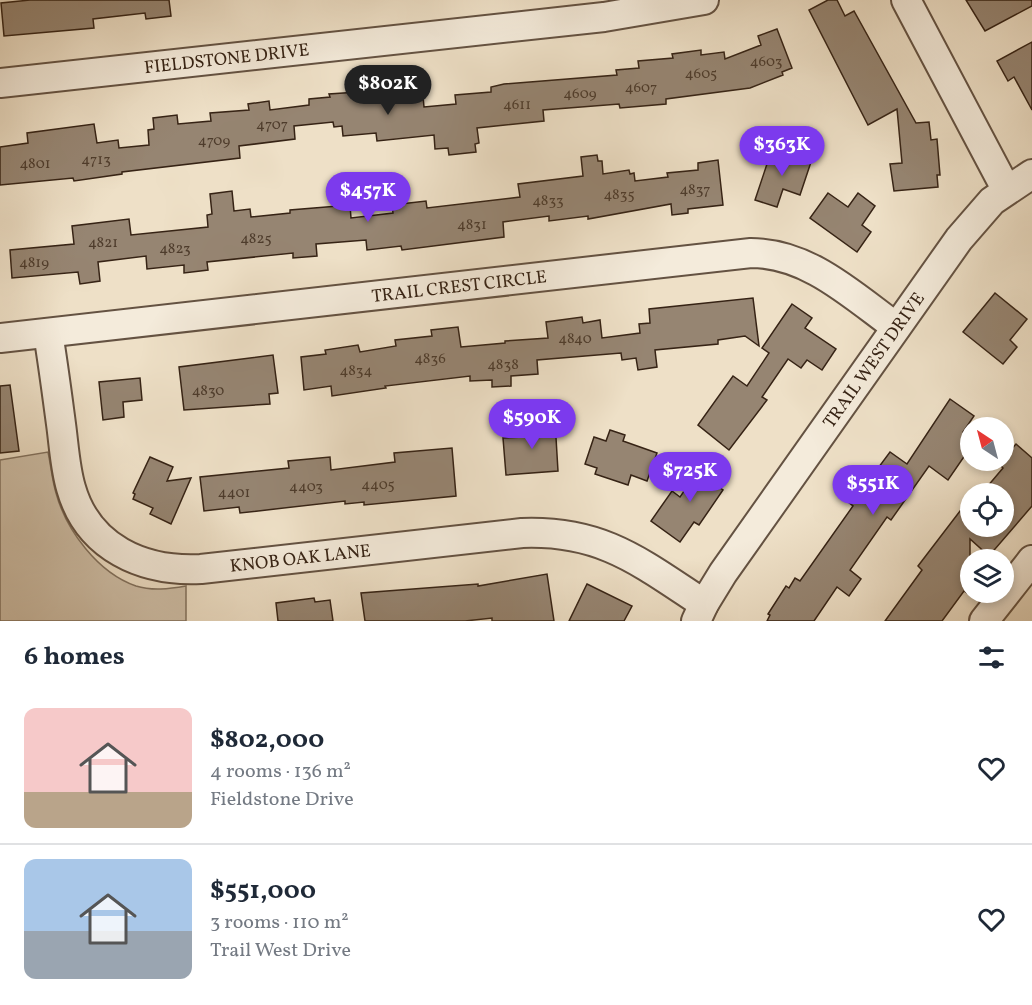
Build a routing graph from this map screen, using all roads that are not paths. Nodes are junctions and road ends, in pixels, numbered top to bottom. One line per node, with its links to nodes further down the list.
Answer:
1 (704, 0): 3 (street, FIELDSTONE DRIVE)
2 (906, 0): 4 (street)
3 (0, 83)
4 (1025, 178): 5 (street, TRAIL WEST DRIVE)
5 (896, 327): 6 (street, TRAIL CREST CIRCLE); 9 (street, TRAIL WEST DRIVE)
6 (48, 333): 7 (street, TRAIL CREST CIRCLE); 9 (street, KNOB OAK LANE)
7 (0, 338)
8 (1032, 560): 10 (street)
9 (700, 612)
10 (984, 621)

